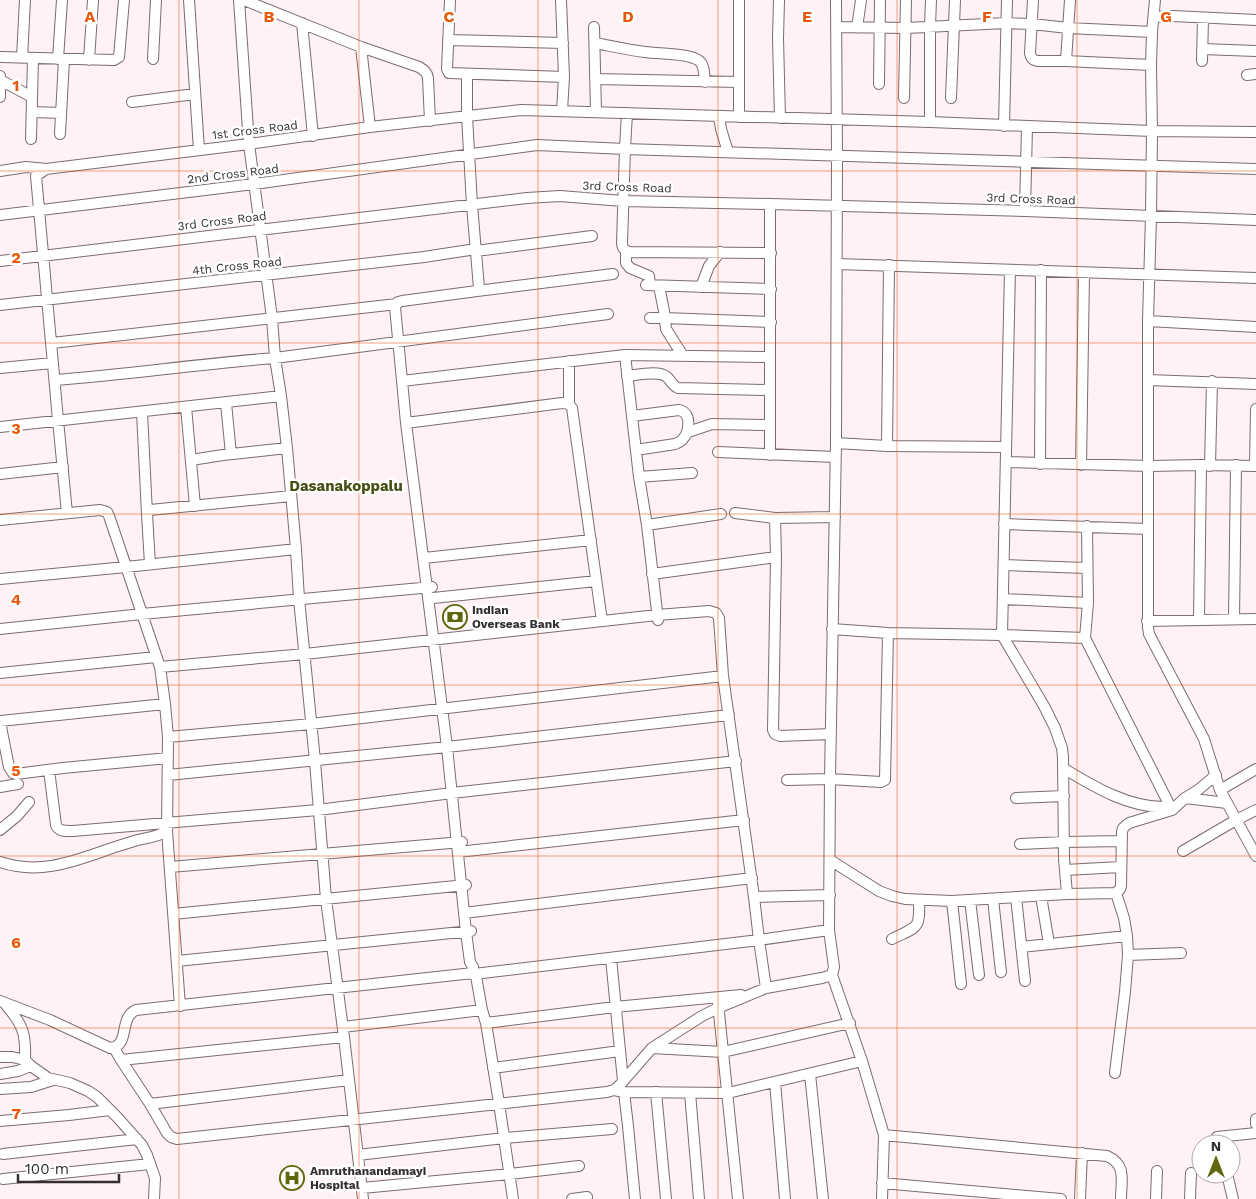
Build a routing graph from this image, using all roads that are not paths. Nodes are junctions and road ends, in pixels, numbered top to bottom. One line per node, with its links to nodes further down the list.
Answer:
1 (25, 0): 45 (street)
2 (62, 0): 47 (street)
3 (93, 0): 49 (street)
4 (124, 0): 49 (street)
5 (156, 0): 48 (street)
6 (189, 0): 61 (street)
7 (239, 0): 87 (street)
8 (244, 0): 26 (street)
9 (450, 0): 38 (street)
10 (561, 0): 39 (street)
11 (739, 0): 59 (street)
12 (779, 0): 75 (street)
13 (836, 0): 32 (street)
14 (861, 0): 33 (street)
15 (880, 0): 34 (street)
16 (906, 0): 35 (street)
17 (931, 0): 30 (street)
18 (956, 0): 29 (street)
19 (1006, 0): 27 (street)
20 (1033, 0): 28 (street)
21 (1070, 0): 36 (street)
22 (1155, 0): 23 (street)
23 (1154, 17): 24 (street); 37 (street)
24 (1203, 18): 25 (street); 42 (street)
25 (1256, 20)
26 (302, 23): 41 (street); 85 (street)
27 (1006, 23): 28 (street); 29 (street); 79 (street)
28 (1032, 24): 36 (street); 50 (street)
29 (954, 25): 30 (street); 65 (street)
30 (930, 26): 35 (street); 78 (street)
31 (594, 27): 40 (street)
32 (836, 27): 33 (street); 76 (street)
33 (857, 28): 34 (street)
34 (880, 28): 35 (street); 60 (street)
35 (906, 28): 64 (street)
36 (1068, 28): 37 (street); 50 (street)
37 (1152, 32): 52 (street)
38 (448, 40): 39 (street); 53 (street)
39 (562, 42): 55 (street)
40 (595, 43): 56 (street); 58 (street)
41 (361, 47): 77 (street); 81 (street)
42 (1202, 49): 43 (street); 51 (street)
43 (1256, 51)
44 (0, 57): 45 (street)
45 (22, 58): 46 (street)
46 (33, 58): 47 (street); 63 (street)
47 (61, 59): 49 (street); 70 (street)
48 (153, 59)
49 (89, 60)
50 (1066, 60): 52 (street)
51 (1202, 61)
52 (1152, 66): 82 (street)
53 (466, 74): 55 (street); 72 (street)
54 (0, 76): 57 (street)
55 (564, 77): 67 (street)
56 (596, 79): 58 (street); 69 (street)
57 (0, 80): 62 (street); 63 (street)
58 (705, 82): 59 (street)
59 (739, 82): 74 (street)
60 (879, 84)
61 (195, 94): 66 (street); 89 (street)
62 (0, 97)
63 (32, 97): 68 (street)
64 (904, 98)
65 (951, 98)
66 (132, 102)
67 (562, 111): 69 (street, 1st Cross Road); 72 (street, 1st Cross Road)
68 (32, 112): 70 (street); 86 (street)
69 (596, 112): 71 (street, 1st Cross Road)
70 (61, 113): 84 (street)
71 (627, 113): 73 (street, 1st Cross Road); 88 (street)
72 (467, 116): 77 (street, 1st Cross Road); 91 (street)
73 (719, 116): 74 (street, 1st Cross Road); 90 (street)
74 (739, 117): 75 (street, 1st Cross Road)
75 (780, 118): 76 (street, 1st Cross Road)
76 (836, 120): 78 (street, 1st Cross Road); 92 (street)
77 (430, 121): 81 (street, 1st Cross Road)
78 (930, 122): 79 (street, 1st Cross Road)
79 (1004, 126): 80 (street, 1st Cross Road)
80 (1027, 126): 82 (street, 1st Cross Road); 93 (street)
81 (370, 127): 85 (street, 1st Cross Road)
82 (1152, 131): 83 (street, 1st Cross Road); 94 (street)
83 (1256, 132)
84 (60, 134)
85 (313, 136): 87 (street, 1st Cross Road)
86 (31, 139)
87 (250, 144): 89 (street, 1st Cross Road); 98 (street)
88 (625, 149): 90 (street, 2nd Cross Road); 91 (street, 2nd Cross Road); 99 (street)
89 (199, 150): 95 (street, 1st Cross Road)
90 (728, 152): 92 (street, 2nd Cross Road)
91 (469, 154): 98 (street, 2nd Cross Road); 101 (street)
92 (837, 155): 93 (street, 2nd Cross Road); 102 (street)
93 (1026, 162): 94 (street, 2nd Cross Road); 104 (street)
94 (1152, 166): 96 (street, 2nd Cross Road); 106 (street)
95 (46, 169): 97 (street, 1st Cross Road); 103 (street)
96 (1256, 169)
97 (0, 171)
98 (254, 184): 103 (street, 2nd Cross Road); 108 (street)
99 (623, 201): 100 (street, 3rd Cross Road); 101 (street, 3rd Cross Road); 111 (street)
100 (770, 204): 102 (street, 3rd Cross Road); 113 (street)
101 (472, 205): 108 (street, 3rd Cross Road); 110 (street)
102 (836, 206): 104 (street, 3rd Cross Road); 116 (street)
103 (39, 210): 105 (street, 2nd Cross Road); 114 (street)
104 (1025, 211): 106 (street, 3rd Cross Road)
105 (0, 215)
106 (1151, 216): 107 (street, 3rd Cross Road); 122 (street)
107 (1256, 220)
108 (261, 229): 114 (street, 3rd Cross Road); 123 (street)
109 (592, 236): 110 (street, 4th Cross Road)
110 (476, 250): 123 (street, 4th Cross Road); 128 (street)
111 (626, 251): 112 (street); 125 (street)
112 (720, 252): 113 (street); 126 (street)
113 (770, 253): 127 (street)
114 (43, 256): 115 (street, 3rd Cross Road); 129 (street)
115 (0, 261)
116 (837, 264): 117 (street); 167 (street)
117 (889, 266): 118 (street); 168 (street)
118 (1010, 270): 119 (street); 169 (street)
119 (1041, 270): 120 (street); 178 (street)
120 (1084, 272): 122 (street); 179 (street)
121 (613, 274): 128 (street)
122 (1150, 275): 124 (street); 136 (street)
123 (266, 276): 129 (street, 4th Cross Road); 133 (street)
124 (1256, 278)
125 (652, 285): 126 (street); 135 (street)
126 (701, 288): 127 (street)
127 (771, 289): 137 (street)
128 (477, 291): 130 (street)
129 (47, 300): 131 (street, 4th Cross Road); 140 (street)
130 (396, 304): 133 (street); 139 (street)
131 (0, 305)
132 (608, 314): 139 (street)
133 (272, 318): 140 (street); 144 (street)
134 (650, 318): 135 (street)
135 (664, 318): 137 (street); 142 (street)
136 (1148, 321): 138 (street); 150 (street)
137 (771, 322): 143 (street)
138 (1256, 328)
139 (401, 342): 144 (street); 151 (street)
140 (52, 343): 146 (street)
141 (625, 355): 142 (street); 145 (street); 148 (street)
142 (683, 356): 143 (street)
143 (769, 357): 154 (street)
144 (275, 358): 149 (street); 155 (street)
145 (570, 361): 151 (street); 157 (street)
146 (53, 363): 147 (street); 149 (street)
147 (0, 368)
148 (627, 376): 154 (street); 161 (street)
149 (55, 380): 162 (street)
150 (1148, 380): 152 (street); 182 (street)
151 (405, 381): 163 (street)
152 (1212, 381): 153 (street); 180 (street)
153 (1256, 384)
154 (769, 390): 164 (street)
155 (281, 396): 156 (street); 170 (street)
156 (226, 402): 158 (street); 173 (street)
157 (570, 405): 163 (street); 201 (street)
158 (186, 407): 160 (street); 176 (street)
159 (1256, 409): 183 (street)
160 (142, 412): 162 (street); 192 (street)
161 (632, 416): 166 (street); 171 (street)
162 (58, 420): 165 (street); 184 (street)
163 (408, 422): 204 (street)
164 (770, 425): 166 (street); 174 (street)
165 (0, 428)
166 (688, 432): 171 (street)
167 (836, 443): 168 (street); 175 (street)
168 (887, 446): 169 (street)
169 (1006, 447): 177 (street)
170 (287, 448): 173 (street); 188 (street)
171 (636, 450): 187 (street)
172 (718, 452): 174 (street)
173 (231, 454): 176 (street)
174 (770, 455): 175 (street)
175 (835, 457): 194 (street)
176 (191, 460): 189 (street)
177 (1006, 462): 178 (street); 197 (street)
178 (1040, 464): 179 (street)
179 (1081, 465): 182 (street)
180 (1206, 465): 181 (street); 182 (street); 218 (street)
181 (1236, 465): 183 (street); 219 (street)
182 (1149, 466): 200 (street)
183 (1255, 466)
184 (63, 468): 186 (street); 190 (street)
185 (692, 473): 187 (street)
186 (0, 474)
187 (639, 477): 198 (street)
188 (290, 496): 189 (street); 202 (street)
189 (195, 506): 192 (street)
190 (67, 513): 196 (street); 207 (street)
191 (735, 513): 195 (street)
192 (147, 514): 205 (street)
193 (721, 514): 198 (street)
194 (835, 517): 195 (street); 224 (street)
195 (775, 518): 203 (street)
196 (0, 520)
197 (1004, 524): 199 (street); 206 (street)
198 (647, 525): 209 (street)
199 (1087, 526): 200 (street); 208 (street)
200 (1148, 529): 221 (street)
201 (591, 540): 204 (street); 211 (street)
202 (296, 550): 205 (street); 213 (street)
203 (776, 557): 209 (street); 238 (street)
204 (426, 558): 212 (street)
205 (150, 564): 207 (street)
206 (1004, 565): 208 (street); 214 (street)
207 (126, 567): 210 (street); 216 (street)
208 (1087, 568): 215 (street)
209 (652, 574): 217 (street)
210 (0, 579)
211 (596, 581): 212 (street); 222 (street)
212 (431, 591): 213 (street); 228 (street)
213 (299, 599): 216 (street); 229 (street)
214 (1003, 600): 215 (street); 226 (street)
215 (1088, 603): 227 (street)
216 (142, 614): 223 (street); 230 (street)
217 (657, 618): 222 (street); 228 (street); 232 (street)
218 (1199, 619): 219 (street); 221 (street)
219 (1234, 619): 220 (street)
220 (1256, 619)
221 (1147, 621): 248 (street)
222 (602, 622): 228 (street)
223 (0, 629)
224 (832, 629): 225 (street); 238 (street)
225 (888, 633): 226 (street); 249 (street)
226 (1002, 635): 227 (street); 244 (street)
227 (1085, 638): 260 (street)
228 (437, 643): 229 (street); 234 (street)
229 (306, 657): 230 (street); 237 (street)
230 (159, 666): 231 (street); 233 (street)
231 (0, 674)
232 (723, 676): 234 (street); 235 (street)
233 (165, 704): 236 (street); 239 (street)
234 (445, 708): 237 (street); 240 (street)
235 (729, 715): 240 (street); 243 (street)
236 (0, 722): 246 (street)
237 (311, 724): 239 (street); 242 (street)
238 (831, 734): 249 (street)
239 (168, 737): 241 (street)
240 (449, 747): 242 (street); 254 (street)
241 (168, 758): 246 (street); 247 (street)
242 (315, 761): 247 (street); 261 (street)
243 (736, 761): 254 (street); 263 (street)
244 (1063, 768): 255 (street); 260 (street)
245 (1256, 769): 253 (street)
246 (49, 770): 265 (street)
247 (168, 775): 265 (street)
248 (1216, 775): 253 (street); 257 (street)
249 (830, 779): 250 (street); 274 (street)
250 (787, 780)
251 (18, 784): 252 (street)
252 (0, 787)
253 (1220, 790): 259 (street)
254 (455, 792): 261 (street); 270 (street)
255 (1064, 796): 256 (street); 268 (street)
256 (1016, 798)
257 (1184, 798): 259 (street); 260 (street)
258 (29, 802): 266 (street)
259 (1227, 804): 264 (street)
260 (1171, 808): 267 (street)
261 (318, 810): 265 (street); 272 (street)
262 (1256, 810): 264 (street)
263 (744, 820): 270 (street); 279 (street)
264 (1236, 820): 271 (street); 273 (street)
265 (167, 827): 275 (street); 276 (street)
266 (0, 830)
267 (1122, 841): 268 (street); 277 (street)
268 (1064, 842): 269 (street); 278 (street)
269 (1020, 844)
270 (460, 847): 272 (street); 280 (street)
271 (1183, 851)
272 (322, 854): 276 (street); 288 (street)
273 (1256, 856)
274 (830, 860): 283 (street); 289 (street)
275 (0, 862)
276 (170, 867): 293 (street)
277 (1121, 867): 278 (street); 281 (street)
278 (1065, 870): 282 (street)
279 (752, 878): 285 (street); 292 (street)
280 (464, 885): 288 (street); 292 (street)
281 (1116, 893): 282 (street); 296 (street)
282 (1067, 894): 284 (street)
283 (830, 895): 285 (street); 294 (street)
284 (1041, 896): 286 (street); 299 (street)
285 (754, 897): 298 (street)
286 (1016, 897): 287 (street); 301 (street)
287 (993, 898): 290 (street); 307 (street)
288 (326, 899): 293 (street); 300 (street)
289 (920, 900): 291 (street); 297 (street)
290 (970, 900): 291 (street); 309 (street)
291 (952, 901): 311 (street)
292 (467, 912): 295 (street)
293 (173, 914): 305 (street)
294 (829, 930): 298 (street); 308 (street)
295 (469, 932): 300 (street); 306 (street)
296 (1127, 936): 299 (street); 303 (street)
297 (892, 939)
298 (758, 940): 304 (street); 312 (street)
299 (1049, 944): 301 (street)
300 (333, 946): 305 (street); 313 (street)
301 (1021, 947): 310 (street)
302 (1180, 953): 303 (street)
303 (1128, 955): 331 (street)
304 (611, 958): 306 (street); 317 (street)
305 (177, 961): 316 (street)
306 (473, 971): 313 (street); 318 (street)
307 (1001, 972)
308 (832, 975): 312 (street); 320 (street)
309 (979, 975)
310 (1025, 981)
311 (961, 984)
312 (766, 988): 315 (street)
313 (337, 989): 316 (street); 321 (street)
314 (2, 1002): 322 (street); 329 (street)
315 (717, 1002): 317 (street); 323 (street); 325 (street)
316 (180, 1006): 322 (street)
317 (616, 1007): 319 (street); 324 (street)
318 (482, 1010): 319 (street); 321 (street)
319 (486, 1022): 330 (street)
320 (850, 1023): 325 (street); 328 (street)
321 (344, 1032): 327 (street); 335 (street)
322 (114, 1048): 327 (street)
323 (652, 1048): 325 (street); 337 (street)
324 (620, 1051): 330 (street); 337 (street)
325 (723, 1052): 341 (street)
326 (0, 1058): 329 (street)
327 (120, 1060): 343 (street)
328 (862, 1061): 333 (street); 351 (street)
329 (28, 1063): 332 (street); 334 (street)
330 (493, 1068): 342 (street)
331 (1115, 1073)
332 (0, 1074)
333 (810, 1074): 336 (street); 377 (street)
334 (53, 1080): 338 (street); 344 (street)
335 (349, 1080): 343 (street); 346 (street)
336 (775, 1082): 341 (street); 376 (street)
337 (620, 1088): 339 (street); 342 (street); 372 (street)
338 (0, 1089)
339 (656, 1092): 340 (street); 373 (street)
340 (690, 1093): 341 (street); 374 (street)
341 (728, 1093): 375 (street)
342 (499, 1103): 346 (street); 353 (street)
343 (150, 1104): 346 (street)
344 (110, 1110): 347 (street); 354 (street)
345 (1256, 1119): 348 (street)
346 (354, 1120): 357 (street)
347 (0, 1121)
348 (1256, 1124)
349 (612, 1129): 353 (street)
350 (1256, 1133): 352 (street)
351 (884, 1135): 355 (street); 364 (street)
352 (1241, 1135)
353 (504, 1138): 357 (street); 362 (street)
354 (137, 1139): 356 (street); 358 (street)
355 (1082, 1153): 380 (street); 381 (street)
356 (3, 1154)
357 (358, 1156): 366 (street)
358 (150, 1164): 363 (street); 368 (street)
359 (580, 1166): 362 (street)
360 (1157, 1171): 382 (street)
361 (1191, 1173): 383 (street)
362 (510, 1174): 366 (street); 370 (street)
363 (3, 1179)
364 (882, 1183): 378 (street); 379 (street)
365 (1230, 1184): 384 (street)
366 (362, 1188): 369 (street)
367 (587, 1197): 371 (street)
368 (154, 1199)
369 (363, 1199)
370 (513, 1199)
371 (572, 1199)
372 (634, 1199)
373 (666, 1199)
374 (699, 1199)
375 (738, 1199)
376 (785, 1199)
377 (823, 1199)
378 (882, 1199)
379 (1061, 1199)
380 (1080, 1199)
381 (1121, 1199)
382 (1156, 1199)
383 (1190, 1199)
384 (1234, 1199)

